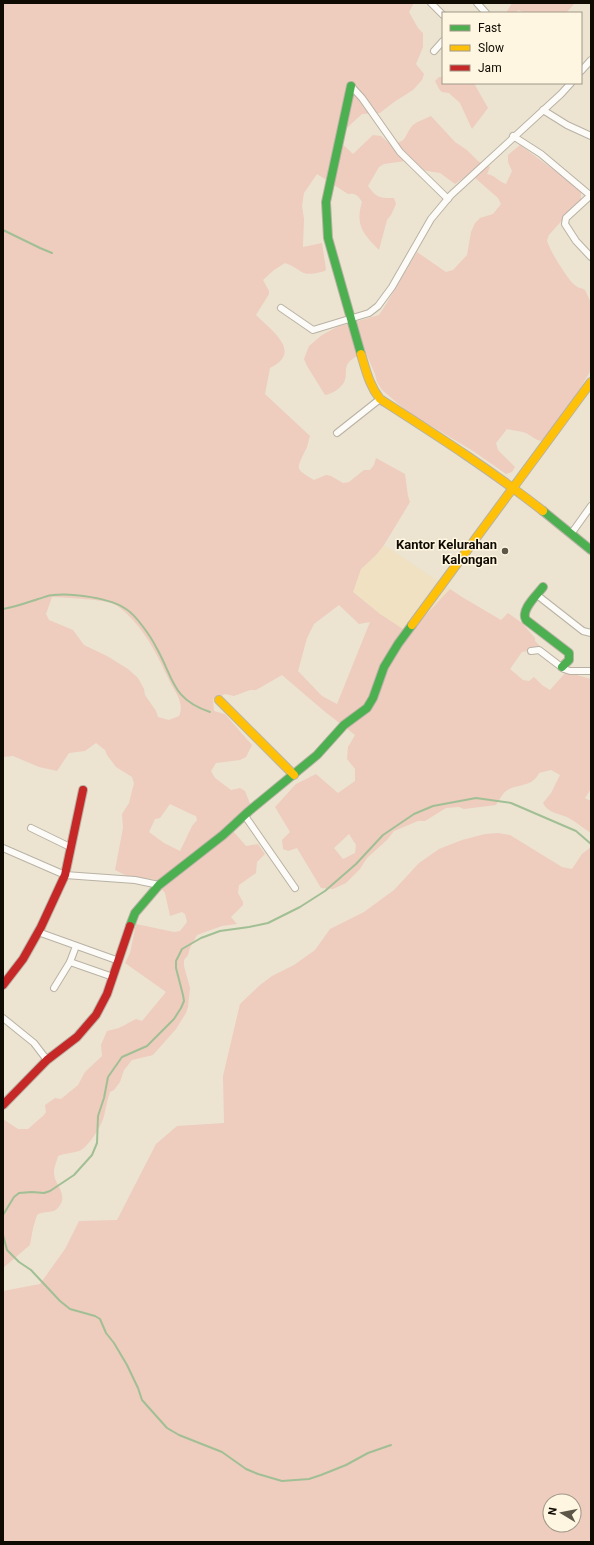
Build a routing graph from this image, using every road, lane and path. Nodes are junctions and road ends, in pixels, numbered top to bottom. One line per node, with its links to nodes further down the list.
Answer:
1 (431, 3): 2 (street)
2 (442, 14)
3 (442, 42): 4 (street)
4 (434, 51)
5 (590, 63): 6 (street)
6 (582, 70)
7 (570, 84): 9 (street)
8 (351, 86): 13 (street); 16 (street)
9 (543, 110): 10 (street); 11 (street)
10 (514, 136): 12 (street); 13 (street)
11 (591, 136)
12 (591, 195): 14 (street)
13 (448, 199): 16 (street)
14 (591, 257)
15 (281, 308): 16 (street)
16 (351, 318): 18 (street)
17 (591, 382): 20 (street)
18 (380, 399): 19 (street); 20 (street)
19 (337, 433)
20 (514, 488): 22 (street); 31 (street)
21 (591, 506): 22 (street)
22 (571, 534): 23 (street)
23 (591, 550)
24 (543, 587): 25 (street)
25 (537, 595): 26 (street); 28 (street)
26 (591, 633)
27 (531, 651): 28 (street)
28 (562, 667): 29 (street)
29 (591, 671)
30 (219, 700): 31 (street)
31 (294, 775): 33 (street)
32 (83, 790): 35 (street)
33 (244, 816): 38 (street); 39 (street)
34 (31, 828): 35 (street)
35 (70, 847): 37 (street)
36 (3, 848): 37 (street)
37 (65, 875): 38 (street); 40 (street)
38 (159, 886): 42 (street)
39 (295, 888)
40 (38, 932): 41 (street); 45 (street)
41 (76, 946): 42 (street); 43 (street)
42 (119, 961): 44 (street)
43 (70, 962): 44 (street); 46 (street)
44 (113, 977): 48 (street)
45 (3, 985)
46 (54, 988)
47 (3, 1018): 48 (street)
48 (47, 1060): 49 (street)
49 (3, 1105)

